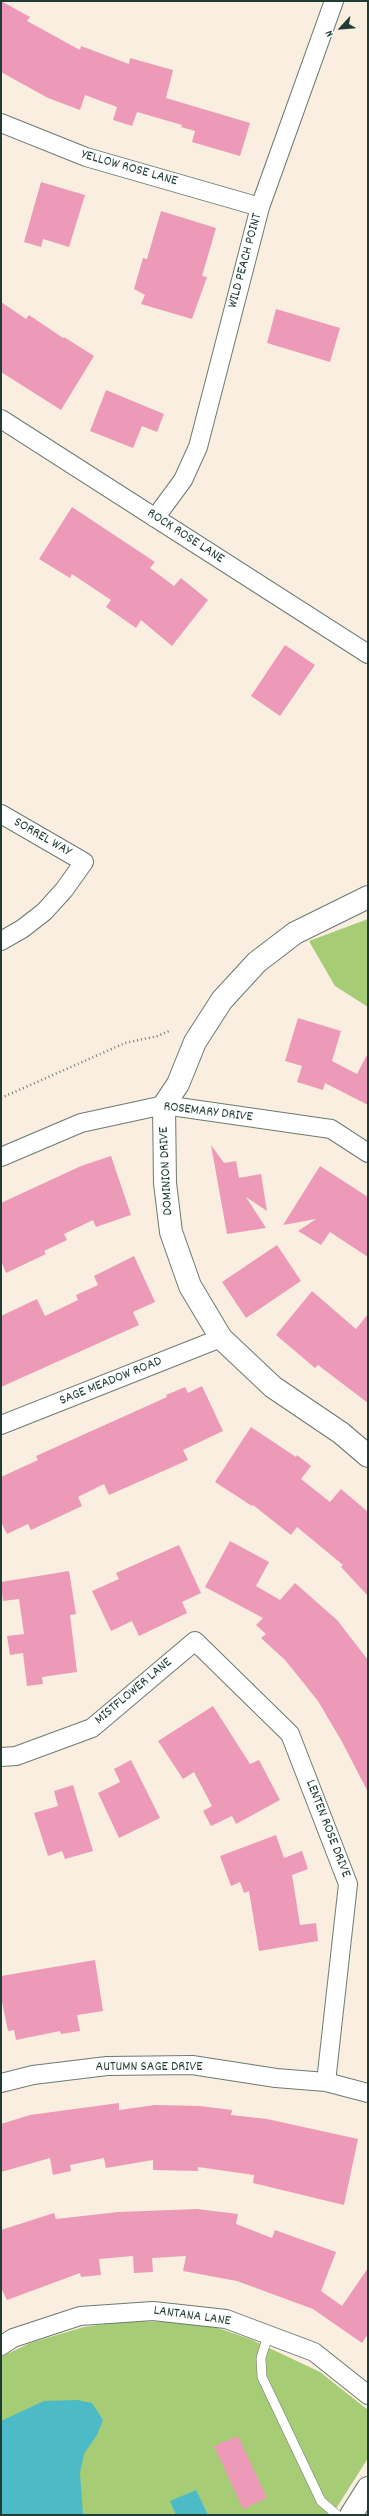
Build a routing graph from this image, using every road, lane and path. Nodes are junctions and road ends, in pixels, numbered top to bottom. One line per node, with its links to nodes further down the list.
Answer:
1 (334, 1): 3 (street, WILD PEACH POINT)
2 (1, 123): 3 (street, YELLOW ROSE LANE)
3 (260, 207): 5 (street, WILD PEACH POINT)
4 (1, 419): 5 (street, ROCK ROSE LANE)
5 (155, 518): 6 (street, ROCK ROSE LANE)
6 (365, 647)
7 (1, 814): 9 (street, SORREL WAY)
8 (368, 897): 12 (street)
9 (1, 941)
10 (171, 1030): 11 (path)
11 (1, 1098)
12 (164, 1105): 13 (street, ROSEMARY DRIVE); 14 (street, ROSEMARY DRIVE); 15 (street, DOMINION DRIVE)
13 (368, 1153)
14 (1, 1157)
15 (221, 1338): 16 (street, SAGE MEADOW ROAD); 17 (street, DOMINION DRIVE)
16 (1, 1425)
17 (368, 1456)
18 (195, 1641): 19 (street, MISTFLOWER LANE); 20 (street, LENTEN ROSE DRIVE)
19 (1, 1757)
20 (326, 2082): 21 (street, AUTUMN SAGE DRIVE); 22 (street, AUTUMN SAGE DRIVE)
21 (1, 2083)
22 (368, 2093)
23 (268, 2335): 24 (street, LANTANA LANE); 25 (street, LANTANA LANE); 27 (lane)
24 (1, 2346)
25 (368, 2395)
26 (368, 2488): 28 (street)
27 (337, 2515)
28 (351, 2515)

